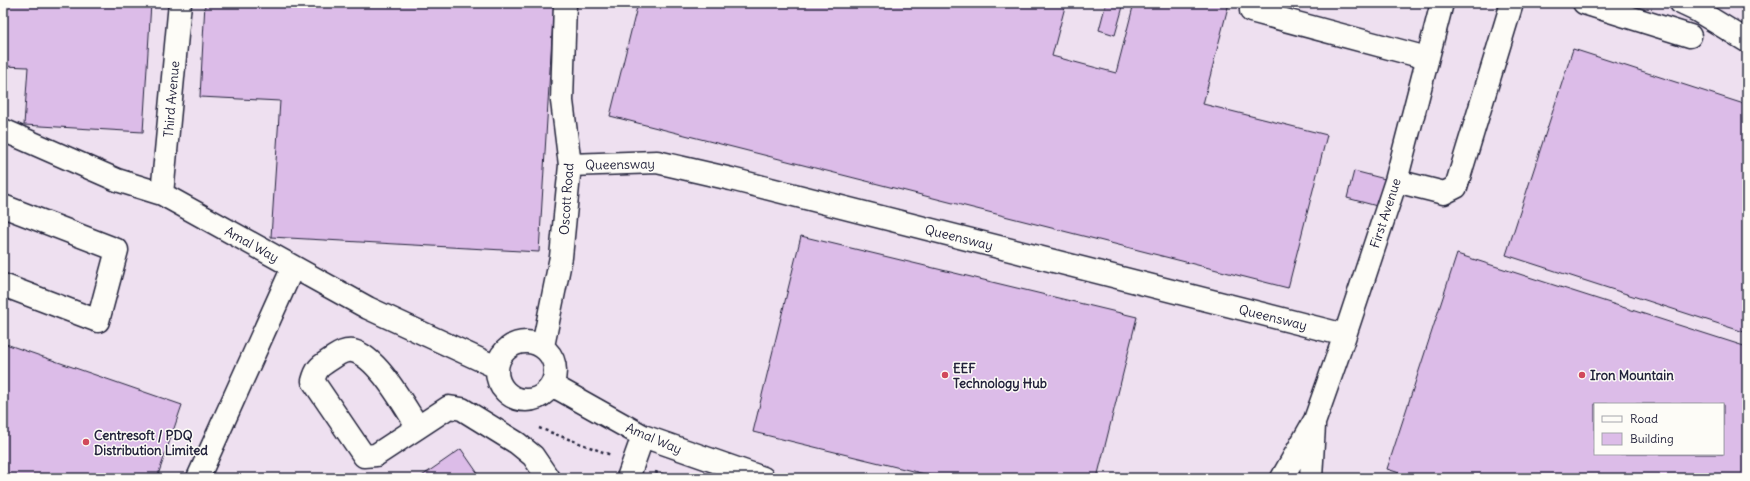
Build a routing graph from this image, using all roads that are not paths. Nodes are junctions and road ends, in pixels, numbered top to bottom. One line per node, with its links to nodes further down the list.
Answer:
1 (180, 3): 14 (lane, Third Avenue)
2 (565, 3): 12 (lane, Oscott Road)
3 (1251, 3): 10 (lane)
4 (1442, 3): 10 (lane, First Avenue)
5 (1512, 3): 13 (lane)
6 (1584, 3): 8 (lane)
7 (1680, 3): 9 (lane)
8 (1690, 36)
9 (1747, 41)
10 (1427, 58): 13 (lane, First Avenue)
11 (3, 130): 14 (lane, Amal Way)
12 (570, 165): 18 (lane, Queensway); 19 (lane, Oscott Road)
13 (1396, 181): 18 (lane, First Avenue)
14 (162, 194): 16 (lane, Amal Way)
15 (3, 206): 17 (lane)
16 (293, 267): 20 (lane, Amal Way); 26 (lane)
17 (3, 285)
18 (1345, 335): 22 (lane, First Avenue)
19 (543, 346): 20 (lane); 21 (lane)
20 (496, 367): 21 (lane)
21 (552, 385): 24 (lane, Amal Way)
22 (1315, 420): 29 (lane, First Avenue); 30 (lane, First Avenue)
23 (418, 427): 23 (lane); 27 (lane)
24 (643, 436): 25 (lane); 28 (lane, Amal Way)
25 (631, 471)
26 (198, 478)
27 (548, 478)
28 (762, 478)
29 (1282, 478)
30 (1311, 478)

